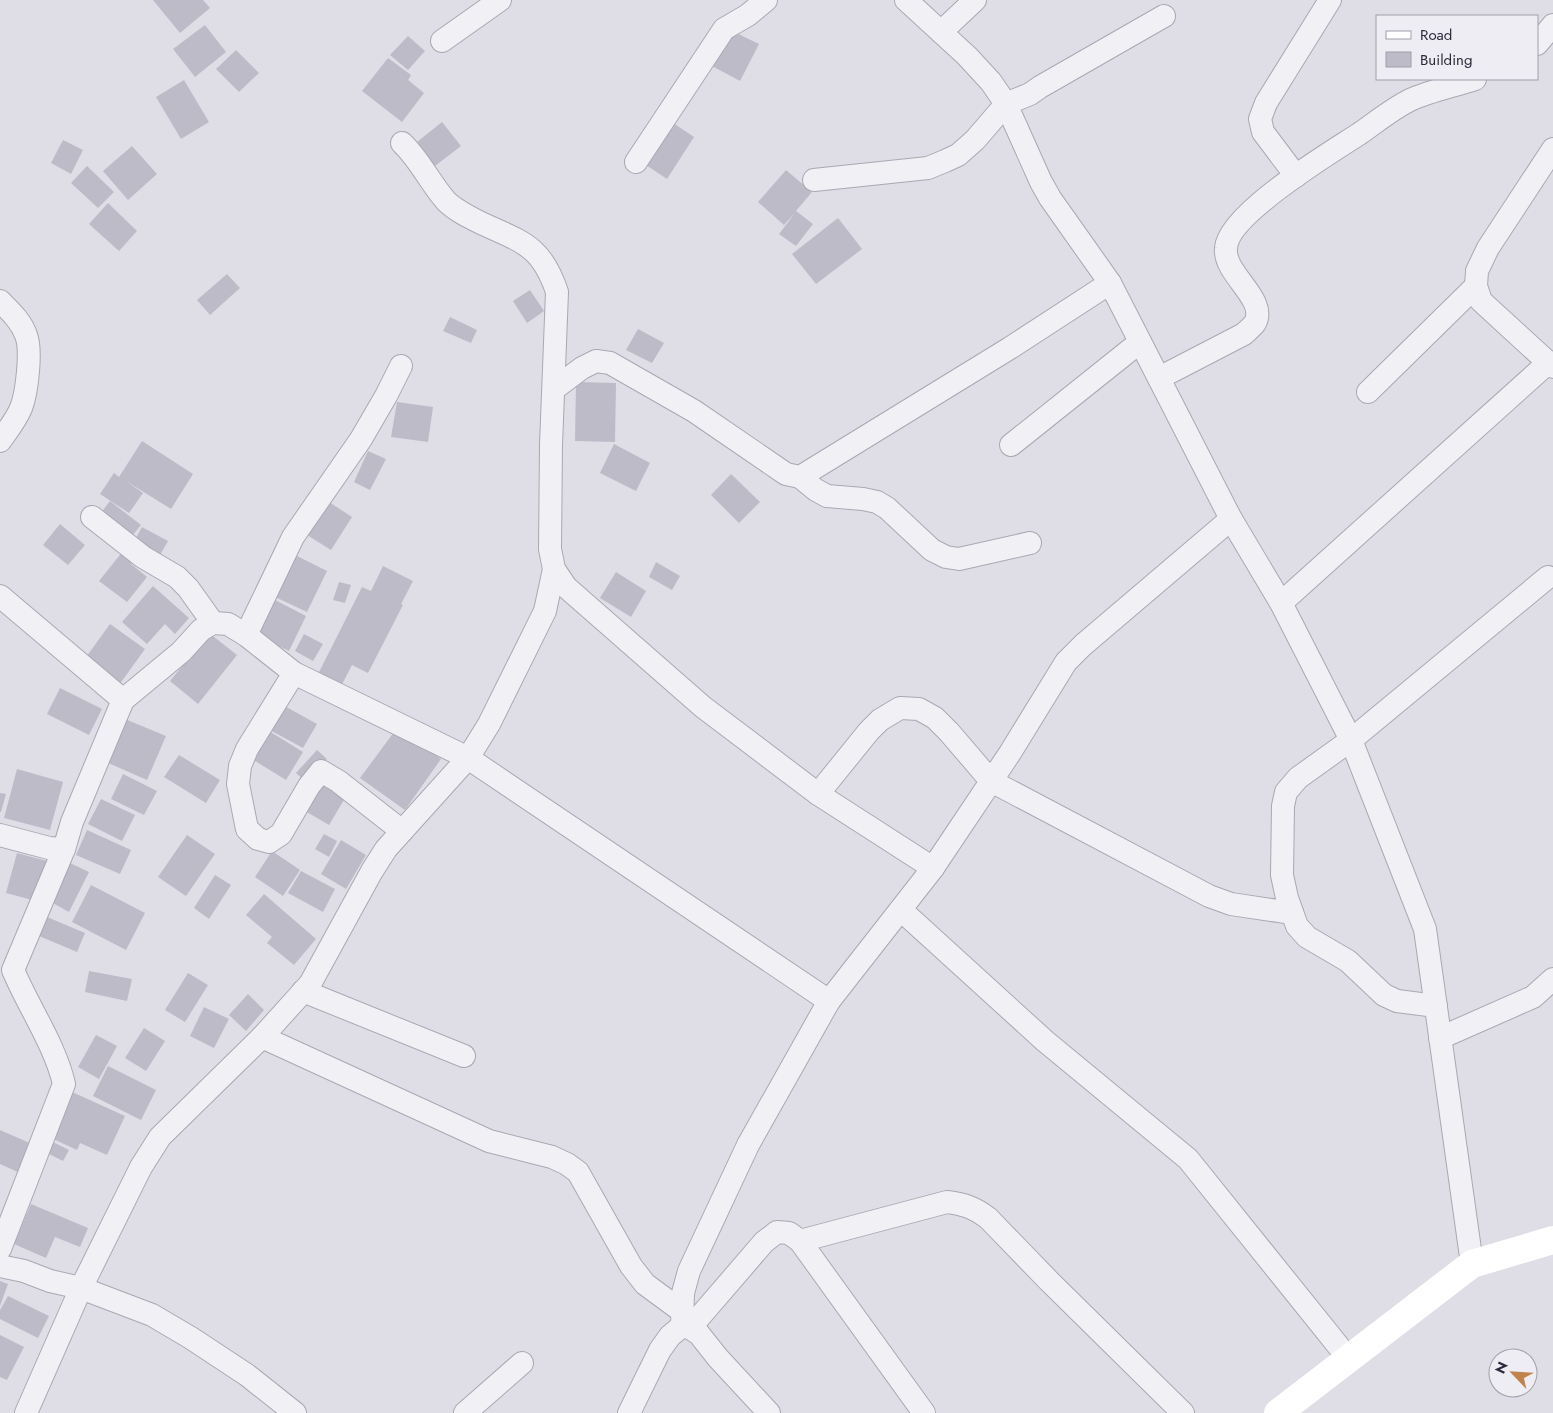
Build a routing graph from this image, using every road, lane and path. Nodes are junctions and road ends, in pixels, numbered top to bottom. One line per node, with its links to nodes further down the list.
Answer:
1 (500, 0): 9 (street)
2 (766, 0): 15 (street)
3 (906, 0): 8 (street)
4 (975, 0): 8 (street)
5 (1330, 0): 16 (street)
6 (1164, 16): 12 (street)
7 (1553, 25): 10 (street)
8 (941, 32): 12 (street)
9 (442, 42)
10 (1538, 43)
11 (1472, 80): 16 (street)
12 (1006, 104): 17 (street); 18 (street)
13 (402, 143): 25 (street)
14 (1553, 149): 19 (street)
15 (636, 162)
16 (1296, 176): 24 (street)
17 (814, 180)
18 (1110, 283): 21 (street); 29 (street)
19 (1476, 286): 22 (street); 26 (street)
20 (0, 301): 27 (street)
21 (1140, 342): 24 (street); 28 (street)
22 (1551, 365): 36 (street)
23 (401, 366): 38 (street)
24 (1159, 378): 31 (street)
25 (554, 389): 29 (street); 33 (street)
26 (1368, 392)
27 (0, 441)
28 (1011, 445)
29 (800, 477): 32 (street)
30 (92, 517): 37 (street)
31 (1231, 519): 36 (street); 43 (street)
32 (1030, 544)
33 (554, 569): 42 (street); 44 (street)
34 (1548, 577): 41 (street)
35 (0, 596): 40 (street)
36 (1281, 602): 41 (street)
37 (213, 623): 38 (street); 40 (street)
38 (246, 636): 39 (street)
39 (294, 673): 42 (street); 45 (street)
40 (123, 700): 47 (street)
41 (1351, 740): 50 (street); 54 (street)
42 (468, 758): 45 (street); 53 (street)
43 (991, 781): 44 (street); 48 (street); 50 (street)
44 (818, 794): 48 (street)
45 (402, 831): 52 (street)
46 (0, 835): 47 (street)
47 (64, 849): 60 (street)
48 (933, 868): 49 (street)
49 (901, 910): 53 (street); 65 (street)
50 (1292, 913): 54 (street)
51 (1553, 979): 56 (street)
52 (303, 992): 55 (street); 57 (street)
53 (829, 1001): 64 (street)
54 (1436, 1006): 56 (street)
55 (262, 1037): 63 (street); 64 (street)
56 (1440, 1038): 61 (street)
57 (464, 1056)
58 (1553, 1240): 61 (street)
59 (800, 1241): 64 (street); 73 (street); 74 (street)
60 (0, 1249)
61 (1472, 1264): 65 (street)
62 (0, 1266): 63 (street)
63 (81, 1288): 68 (street); 69 (street)
64 (685, 1322): 71 (street); 72 (street)
65 (1348, 1358): 67 (street)
66 (522, 1363): 70 (street)
67 (1289, 1410)
68 (26, 1413)
69 (295, 1413)
70 (465, 1413)
71 (629, 1413)
72 (769, 1413)
73 (924, 1413)
74 (1183, 1413)

